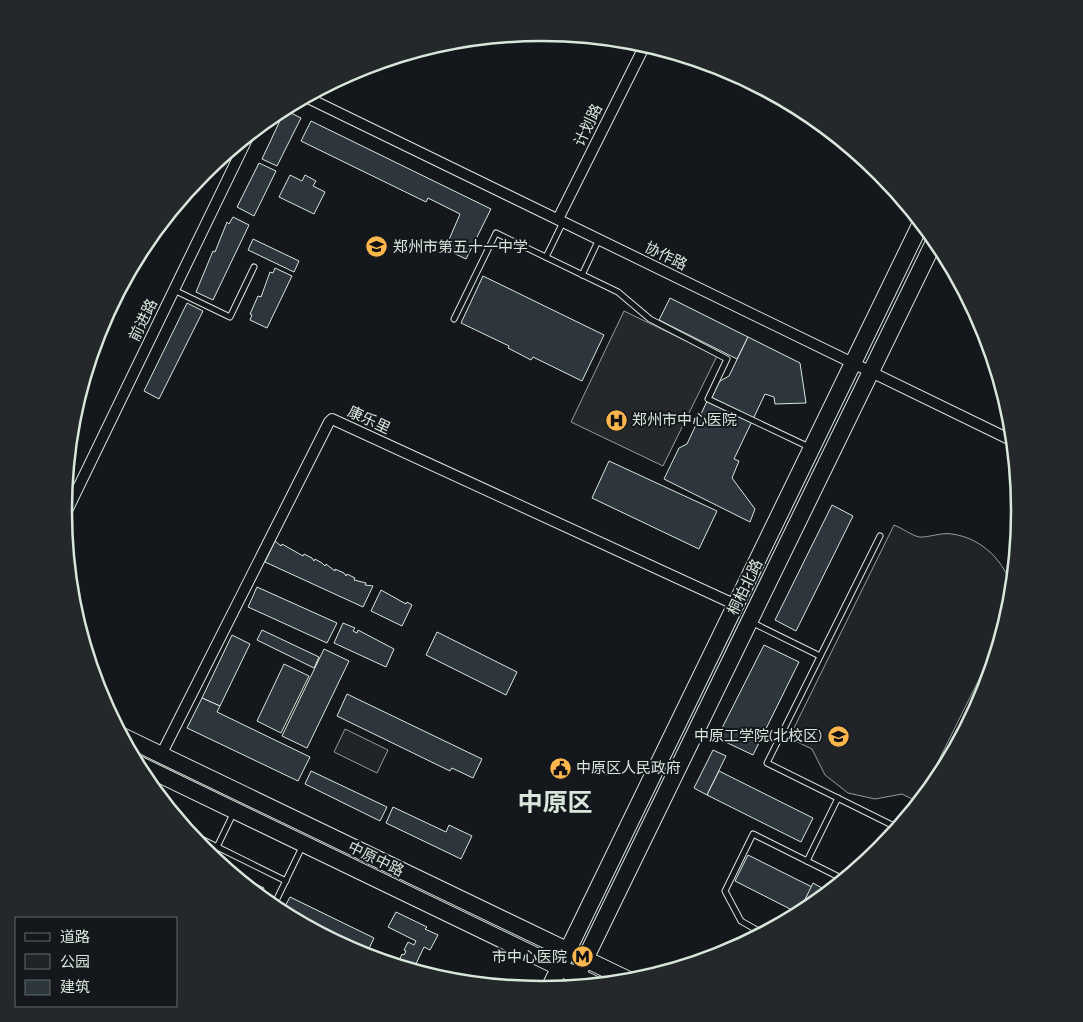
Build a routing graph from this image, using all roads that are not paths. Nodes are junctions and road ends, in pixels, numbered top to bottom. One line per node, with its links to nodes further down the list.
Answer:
1 (642, 52): 4 (street, 计划路)
2 (313, 101): 4 (street, 协作路)
3 (242, 150): 11 (street, 前进路)
4 (561, 221): 6 (street, 协作路); 8 (lane)
5 (918, 231): 13 (main road, 桐柏北路)
6 (599, 240): 10 (lane); 13 (street, 协作路)
7 (931, 248): 14 (main road, 桐柏北路)
8 (546, 257): 10 (lane); 12 (lane)
9 (254, 267): 11 (lane)
10 (582, 275): 16 (lane)
11 (174, 290): 17 (street, 前进路)
12 (454, 319)
13 (854, 364): 14 (street, 协作路); 16 (main road, 桐柏北路)
14 (871, 372): 15 (street, 协作路); 20 (main road, 桐柏北路)
15 (1005, 437)
16 (812, 449): 19 (main road, 桐柏北路)
17 (72, 500)
18 (880, 536): 21 (lane)
19 (736, 605): 23 (street, 康乐里); 36 (main road, 桐柏北路)
20 (751, 621): 21 (lane); 37 (main road, 桐柏北路)
21 (820, 656): 25 (lane)
22 (132, 741): 23 (main road, 中原中路)
23 (161, 755): 36 (main road, 中原中路)
24 (152, 773): 26 (main road, 中原中路)
25 (838, 798): 27 (lane); 31 (lane)
26 (234, 811): 29 (main road, 中原中路); 30 (lane)
27 (891, 825)
28 (209, 843): 30 (lane)
29 (304, 845): 33 (lane); 38 (main road, 中原中路)
30 (217, 847): 33 (lane)
31 (807, 861): 32 (lane); 35 (lane)
32 (837, 876)
33 (286, 881): 34 (lane)
34 (277, 899)
35 (755, 929)
36 (568, 950): 37 (main road, 中原中路); 38 (main road, 桐柏北路)
37 (586, 959): 39 (main road, 中原中路); 41 (main road, 桐柏北路)
38 (559, 968): 40 (main road, 中原中路); 42 (main road, 桐柏北路)
39 (618, 975)
40 (574, 980)
41 (576, 980)
42 (553, 981)

